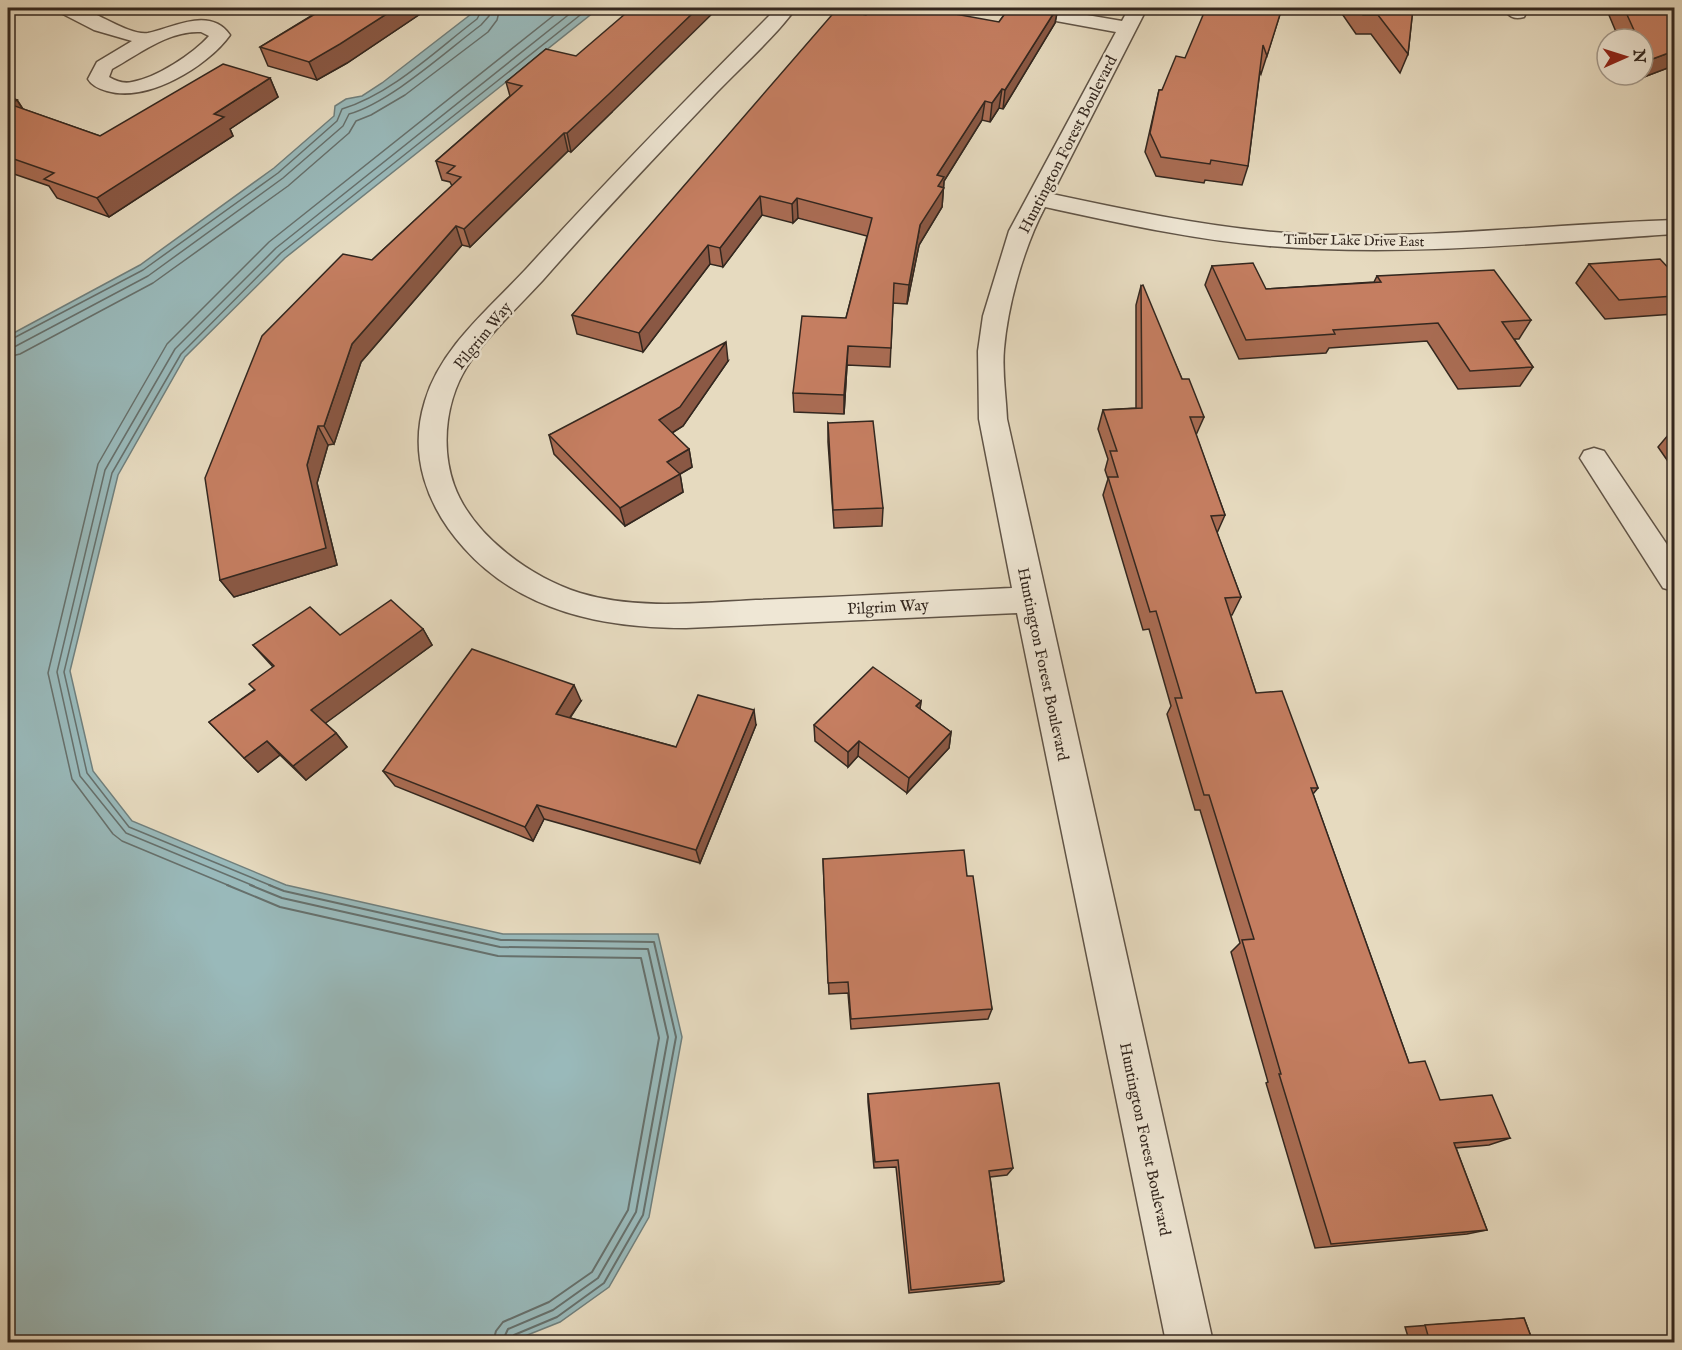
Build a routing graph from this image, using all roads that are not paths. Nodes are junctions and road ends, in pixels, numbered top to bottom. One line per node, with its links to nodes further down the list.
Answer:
1 (66, 8): 5 (street)
2 (787, 8): 10 (street, Pilgrim Way)
3 (1018, 8): 4 (street)
4 (1133, 18): 6 (street, Huntington Forest Boulevard)
5 (148, 39): 5 (street)
6 (1036, 198): 7 (street, Timber Lake Drive East); 10 (street, Huntington Forest Boulevard)
7 (1674, 226)
8 (1594, 458): 9 (street)
9 (1674, 579)
10 (1030, 600): 11 (street, Huntington Forest Boulevard)
11 (1190, 1342)

